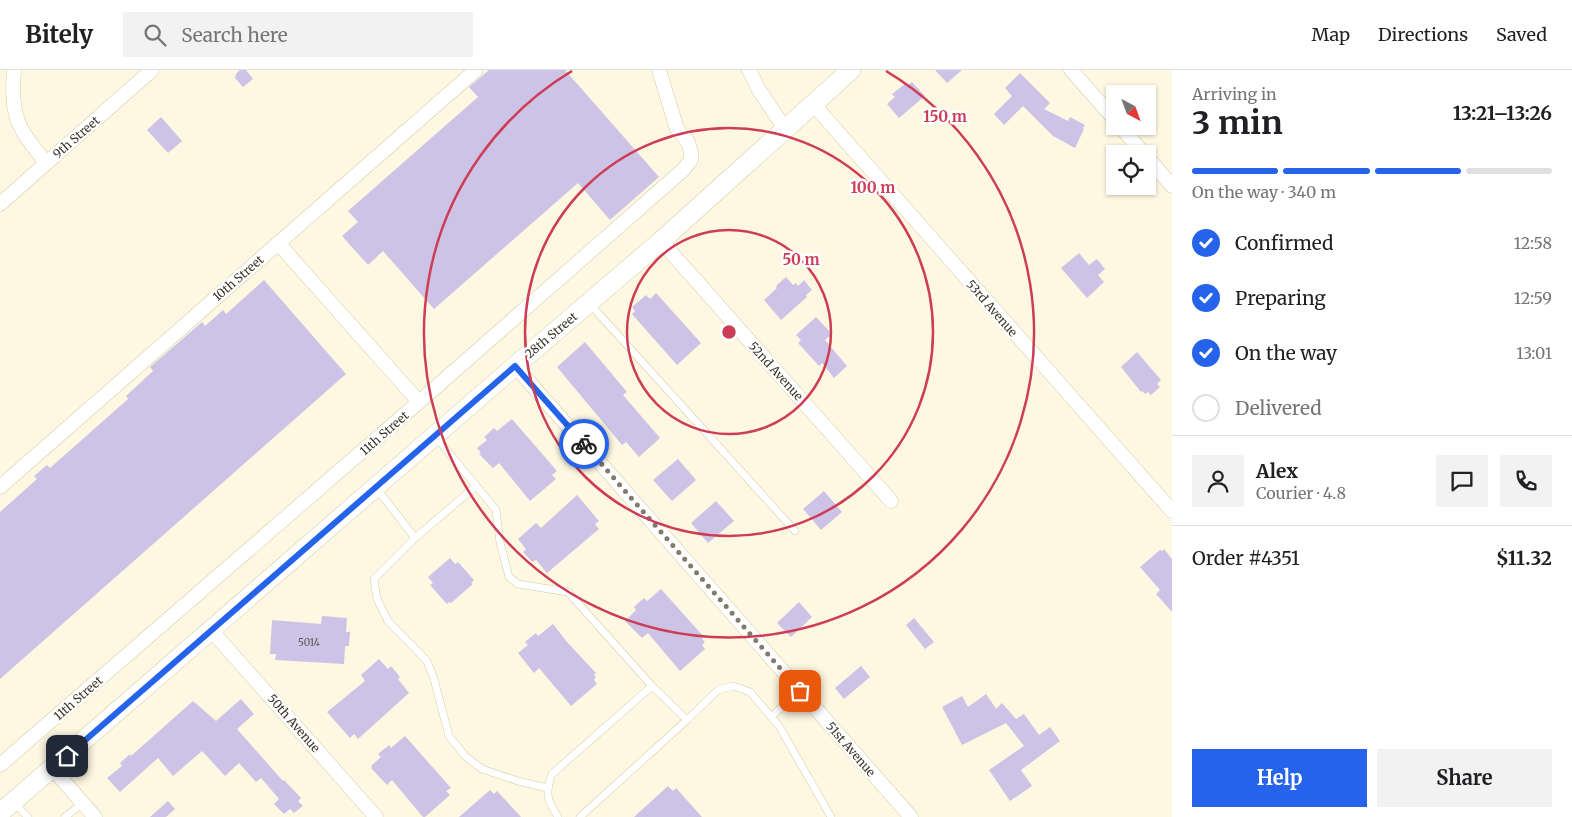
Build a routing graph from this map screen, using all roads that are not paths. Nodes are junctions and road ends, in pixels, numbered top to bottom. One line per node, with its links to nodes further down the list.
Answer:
1 (14, 70): 15 (street)
2 (142, 70): 9 (street)
3 (152, 70): 9 (street, 9th Street)
4 (476, 70): 20 (street, 10th Street)
5 (659, 70): 23 (street, 11th Street)
6 (750, 70): 12 (street)
7 (851, 70): 10 (main road, 28th Street)
8 (1071, 70): 11 (street)
9 (131, 89): 15 (street, 9th Street)
10 (813, 104): 12 (main road, 28th Street); 29 (street, 53rd Avenue)
11 (1106, 110)
12 (785, 129): 19 (main road, 28th Street)
13 (1128, 135): 14 (street)
14 (1136, 145)
15 (47, 163): 18 (street, 9th Street)
16 (1156, 167): 17 (street)
17 (1172, 186)
18 (0, 204)
19 (661, 241): 21 (main road, 28th Street); 28 (street, 52nd Avenue)
20 (278, 243): 23 (street); 26 (street, 10th Street)
21 (589, 303): 22 (main road, 28th Street); 30 (lane)
22 (515, 366): 24 (main road, 28th Street); 34 (street, 51st Avenue)
23 (419, 402): 37 (street, 11th Street)
24 (434, 436): 25 (lane); 27 (main road, 28th Street)
25 (476, 486): 31 (lane); 33 (lane)
26 (0, 487)
27 (375, 487): 31 (lane); 32 (main road, 28th Street)
28 (891, 501)
29 (1172, 511)
30 (795, 531)
31 (415, 538): 39 (lane)
32 (212, 630): 38 (main road, 28th Street); 45 (street, 50th Avenue)
33 (652, 686): 36 (lane); 39 (lane)
34 (800, 691): 35 (lane); 49 (street, 51st Avenue)
35 (772, 717): 36 (lane); 48 (lane)
36 (687, 720): 47 (lane)
37 (0, 765)
38 (52, 768): 40 (street); 41 (main road, 28th Street)
39 (547, 788): 46 (lane)
40 (83, 803): 43 (lane); 44 (street)
41 (7, 808): 42 (lane)
42 (28, 817)
43 (65, 817)
44 (95, 817)
45 (376, 817)
46 (558, 817)
47 (580, 817)
48 (831, 817)
49 (911, 817)

